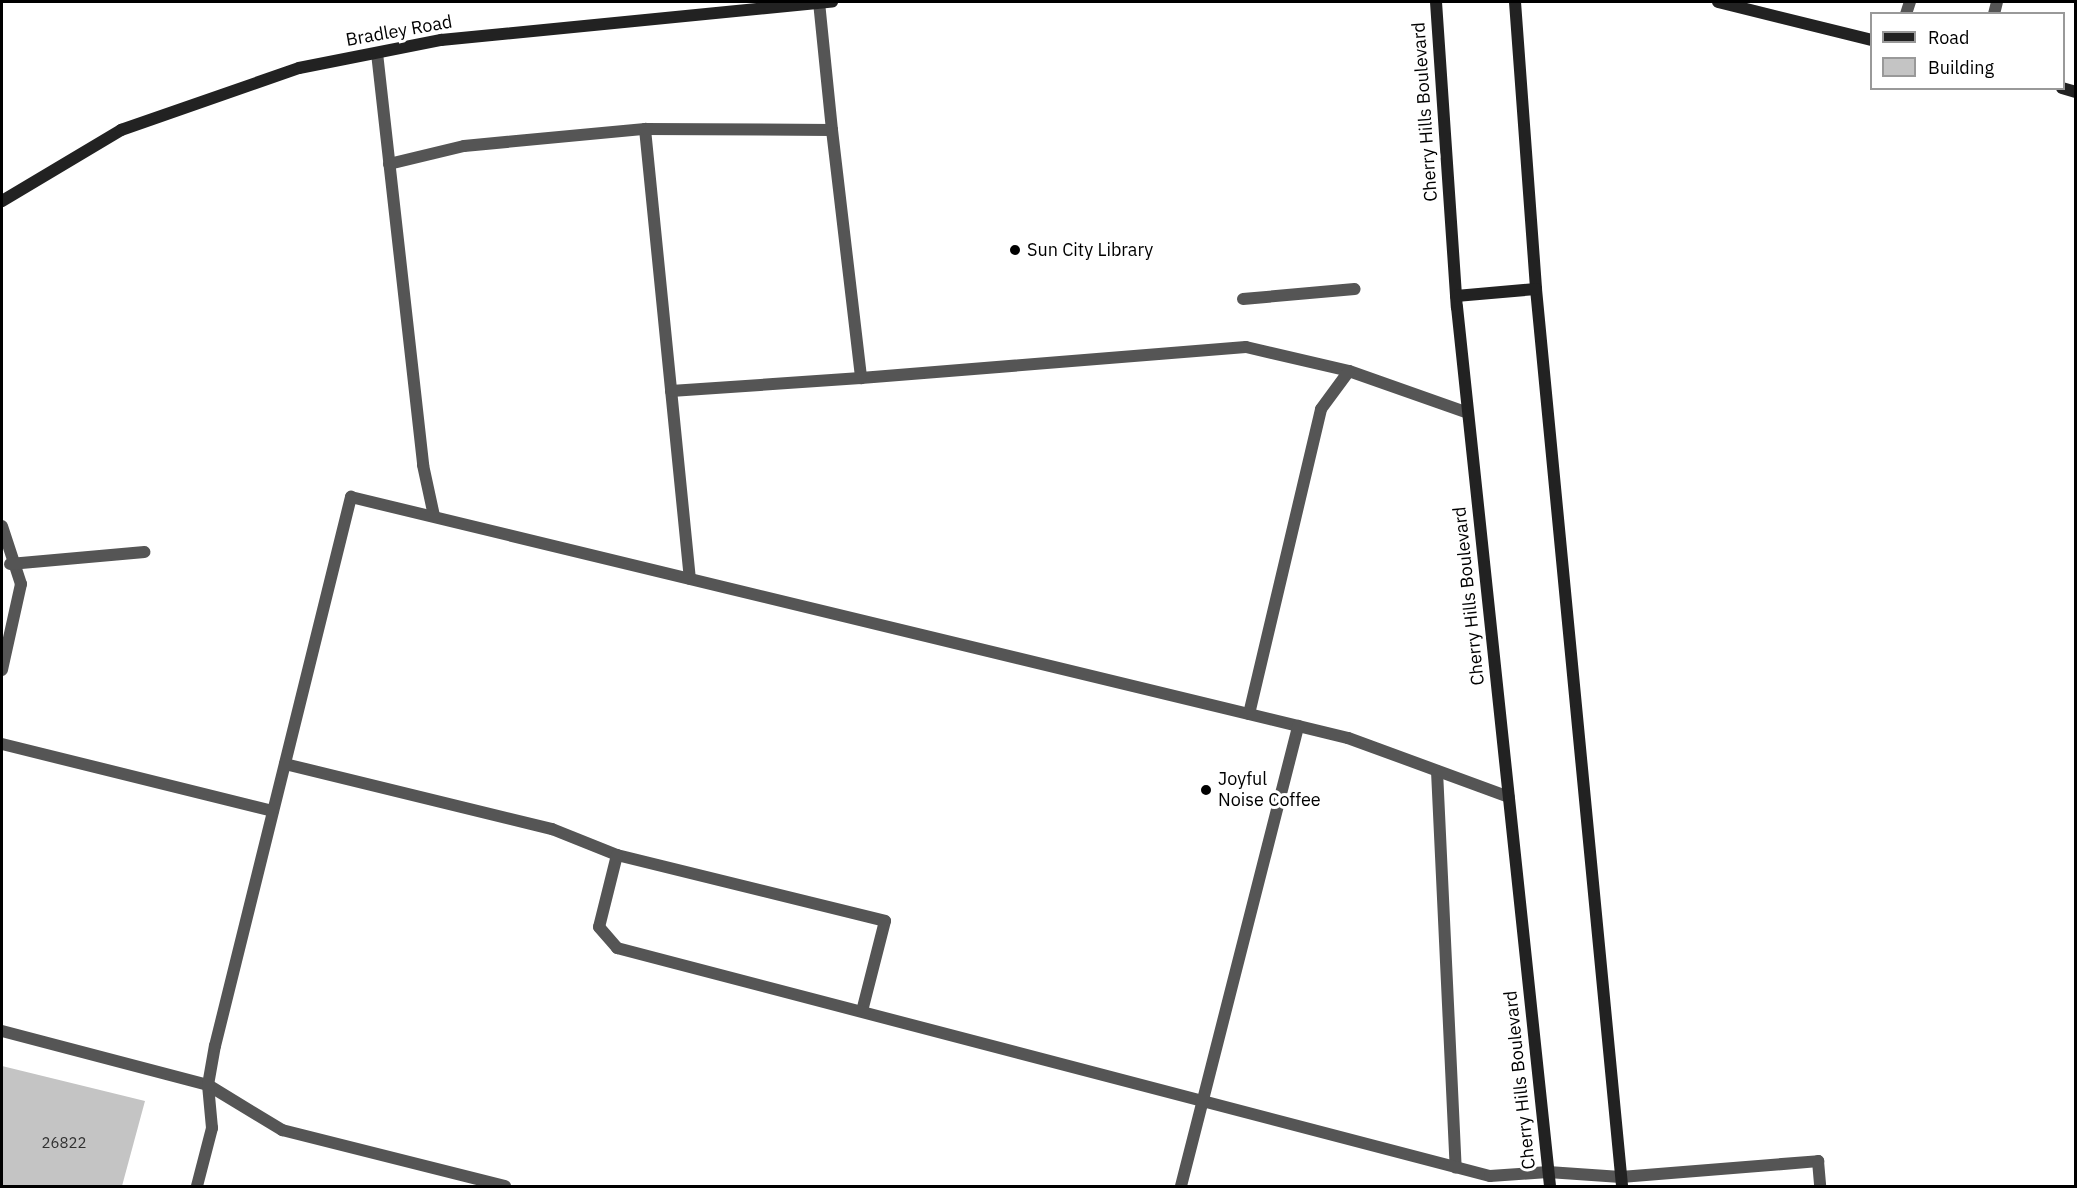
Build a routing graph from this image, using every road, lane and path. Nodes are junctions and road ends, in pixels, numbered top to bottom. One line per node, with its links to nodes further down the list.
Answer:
1 (832, 2): 5 (street, Bradley Road)
2 (1436, 2): 14 (street, Cherry Hills Boulevard)
3 (1515, 2): 13 (street)
4 (1718, 2): 6 (street)
5 (819, 3): 7 (street, Bradley Road); 9 (lane)
6 (1870, 40)
7 (377, 52): 10 (lane); 11 (street, Bradley Road)
8 (645, 129): 9 (lane); 10 (lane); 18 (lane)
9 (832, 130): 17 (lane)
10 (389, 164): 20 (lane)
11 (2, 201)
12 (1355, 289): 15 (lane)
13 (1536, 289): 14 (street); 40 (street)
14 (1456, 296): 19 (street, Cherry Hills Boulevard)
15 (1243, 299)
16 (1348, 371): 17 (lane); 19 (lane); 26 (lane)
17 (861, 378): 18 (lane)
18 (671, 390): 24 (lane)
19 (1468, 413): 31 (street, Cherry Hills Boulevard)
20 (434, 516): 24 (lane); 29 (lane)
21 (2, 526): 23 (lane)
22 (144, 552): 23 (lane)
23 (10, 564): 25 (lane)
24 (690, 579): 26 (lane)
25 (2, 670)
26 (1249, 714): 27 (lane)
27 (1298, 726): 30 (lane); 37 (lane)
28 (2, 744): 32 (lane)
29 (285, 764): 32 (lane); 33 (lane)
30 (1437, 771): 31 (lane); 38 (lane)
31 (1509, 797): 39 (street, Cherry Hills Boulevard)
32 (273, 811): 36 (lane)
33 (617, 855): 34 (lane); 34 (lane)
34 (862, 1011): 37 (lane)
35 (2, 1031): 36 (lane)
36 (208, 1085): 41 (lane); 42 (lane)
37 (1202, 1102): 38 (lane); 43 (lane)
38 (1456, 1168): 39 (lane)
39 (1548, 1172): 40 (lane); 44 (street, Cherry Hills Boulevard)
40 (1621, 1182): 45 (lane)
41 (197, 1186)
42 (505, 1186)
43 (1181, 1186)
44 (1550, 1186)
45 (1820, 1186)

